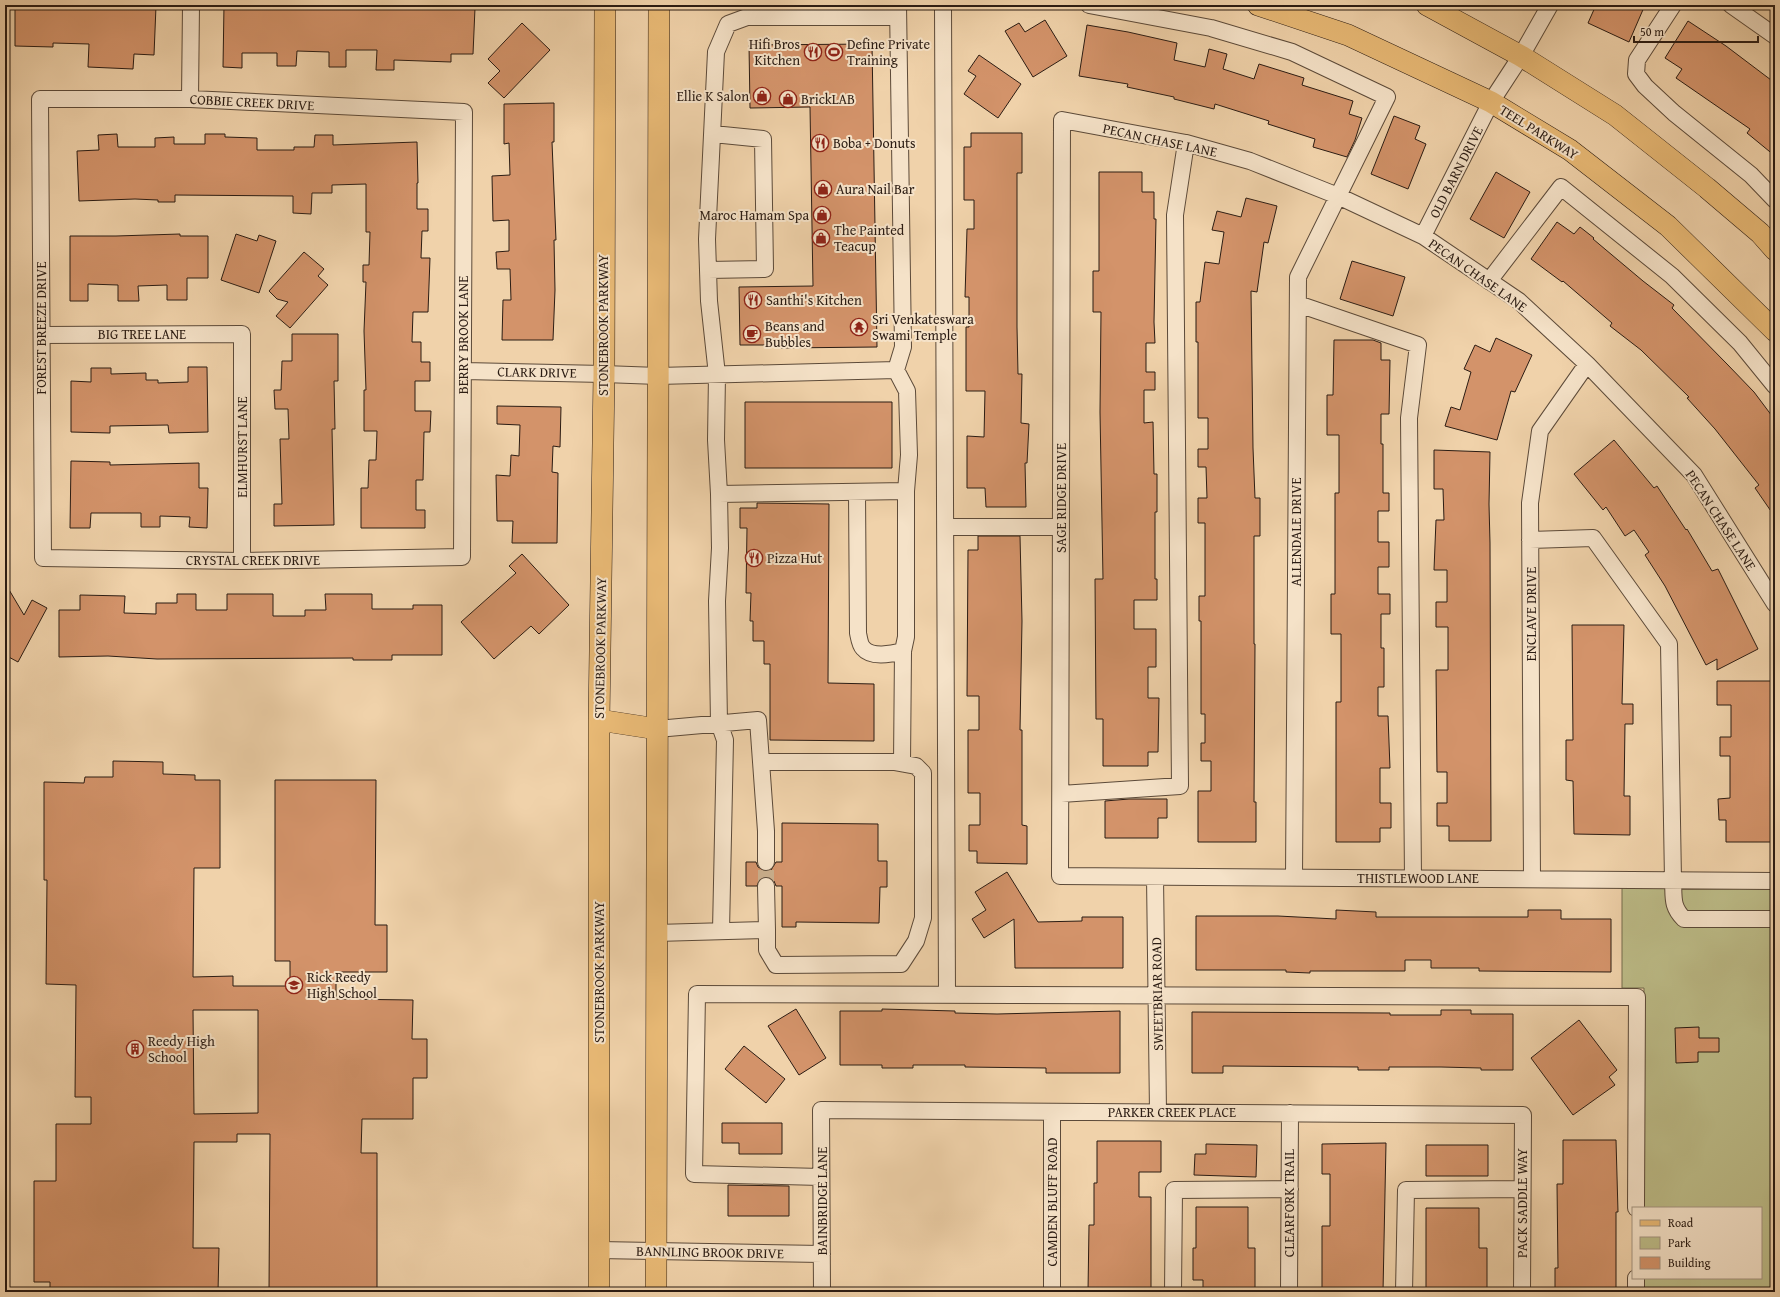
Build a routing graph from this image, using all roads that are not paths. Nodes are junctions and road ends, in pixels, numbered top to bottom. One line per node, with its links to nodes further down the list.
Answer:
1 (191, 5): 15 (street)
2 (604, 5): 34 (main road, STONEBROOK PARKWAY)
3 (659, 5): 36 (main road)
4 (943, 5): 41 (street)
5 (1089, 5): 21 (street, ALLENDALE DRIVE)
6 (1258, 5): 16 (main road, TEEL PARKWAY)
7 (1427, 5): 13 (main road)
8 (1550, 5): 13 (street, OLD BARN DRIVE)
9 (1673, 5): 22 (street)
10 (1731, 5): 12 (street)
11 (898, 11): 19 (street); 32 (street)
12 (1775, 36)
13 (1521, 56): 16 (street, OLD BARN DRIVE); 24 (main road)
14 (40, 98): 15 (street, COBBIE CREEK DRIVE); 30 (street, FOREST BREEZE DRIVE)
15 (190, 99): 17 (street, COBBIE CREEK DRIVE)
16 (1492, 102): 23 (street, OLD BARN DRIVE); 28 (main road, TEEL PARKWAY)
17 (464, 112): 33 (street, BERRY BROOK LANE)
18 (1062, 120): 20 (street, PECAN CHASE LANE); 42 (street, SAGE RIDGE DRIVE)
19 (713, 134): 25 (street); 25 (street)
20 (1186, 143): 21 (street, PECAN CHASE LANE); 54 (street)
21 (1338, 196): 23 (street, PECAN CHASE LANE); 27 (street, ALLENDALE DRIVE)
22 (1775, 200)
23 (1423, 236): 26 (street, PECAN CHASE LANE)
24 (1775, 250)
25 (708, 270): 35 (street)
26 (1489, 281): 31 (street, PECAN CHASE LANE); 37 (street)
27 (1298, 304): 58 (street, ALLENDALE DRIVE); 59 (street)
28 (1775, 331)
29 (242, 334): 30 (street, BIG TREE LANE); 46 (street, ELMHURST LANE)
30 (42, 335): 44 (street, FOREST BREEZE DRIVE)
31 (1587, 364): 43 (street, ENCLAVE DRIVE); 47 (street, PECAN CHASE LANE)
32 (896, 370): 35 (street, CLARK DRIVE); 38 (street)
33 (464, 371): 34 (street, CLARK DRIVE); 45 (street, BERRY BROOK LANE)
34 (604, 374): 36 (street, CLARK DRIVE); 49 (main road, STONEBROOK PARKWAY)
35 (717, 375): 36 (street, CLARK DRIVE); 40 (street)
36 (658, 376): 51 (main road)
37 (1775, 386)
38 (906, 491): 39 (street); 48 (street)
39 (857, 493): 40 (street); 48 (street)
40 (719, 494): 50 (street)
41 (945, 526): 42 (street); 68 (street)
42 (1061, 526): 54 (street, SAGE RIDGE DRIVE)
43 (1530, 540): 60 (street, ENCLAVE DRIVE); 61 (street)
44 (43, 558): 46 (street, CRYSTAL CREEK DRIVE)
45 (462, 558): 46 (street, CRYSTAL CREEK DRIVE)
46 (242, 561)
47 (1775, 604)
48 (903, 650): 53 (street)
49 (599, 720): 51 (main road); 79 (main road, STONEBROOK PARKWAY)
50 (719, 723): 51 (street); 52 (street); 66 (street)
51 (657, 729): 67 (main road)
52 (761, 762): 53 (street); 55 (street)
53 (902, 763): 65 (street)
54 (1061, 794): 56 (street, SAGE RIDGE DRIVE)
55 (766, 862)
56 (1060, 876): 57 (street, THISTLEWOOD LANE)
57 (1155, 876): 58 (street, THISTLEWOOD LANE); 69 (street, SWEETBRIAR ROAD)
58 (1294, 878): 59 (street, THISTLEWOOD LANE)
59 (1413, 878): 60 (street, THISTLEWOOD LANE)
60 (1532, 879): 61 (street, THISTLEWOOD LANE)
61 (1673, 880): 62 (street, THISTLEWOOD LANE); 64 (street)
62 (1775, 881)
63 (766, 886): 65 (street)
64 (1775, 919)
65 (767, 930): 66 (street)
66 (722, 932): 67 (street)
67 (656, 933): 80 (main road)
68 (947, 994): 69 (street); 75 (street)
69 (1157, 994): 72 (street, SWEETBRIAR ROAD); 78 (street)
70 (821, 1110): 71 (street, PARKER CREEK PLACE); 75 (street, BAINBRIDGE LANE)
71 (1052, 1112): 72 (street, PARKER CREEK PLACE); 86 (street, CAMDEN BLUFF ROAD)
72 (1158, 1112): 73 (street, PARKER CREEK PLACE)
73 (1290, 1113): 74 (street, PARKER CREEK PLACE); 76 (street, CLEARFORK TRAIL)
74 (1523, 1115): 77 (street, PACK SADDLE WAY)
75 (821, 1177): 81 (street, BAINBRIDGE LANE)
76 (1290, 1189): 87 (street); 88 (street, CLEARFORK TRAIL)
77 (1522, 1189): 89 (street); 90 (street, PACK SADDLE WAY)
78 (1636, 1207)
79 (599, 1250): 80 (street, BANNLING BROOK DRIVE); 83 (main road, STONEBROOK PARKWAY)
80 (656, 1251): 81 (street, BANNLING BROOK DRIVE); 84 (main road)
81 (822, 1254): 85 (street, BAINBRIDGE LANE)
82 (1636, 1279): 91 (street)
83 (599, 1292)
84 (656, 1292)
85 (822, 1292)
86 (1052, 1292)
87 (1173, 1292)
88 (1289, 1292)
89 (1404, 1292)
90 (1522, 1292)
91 (1636, 1292)

